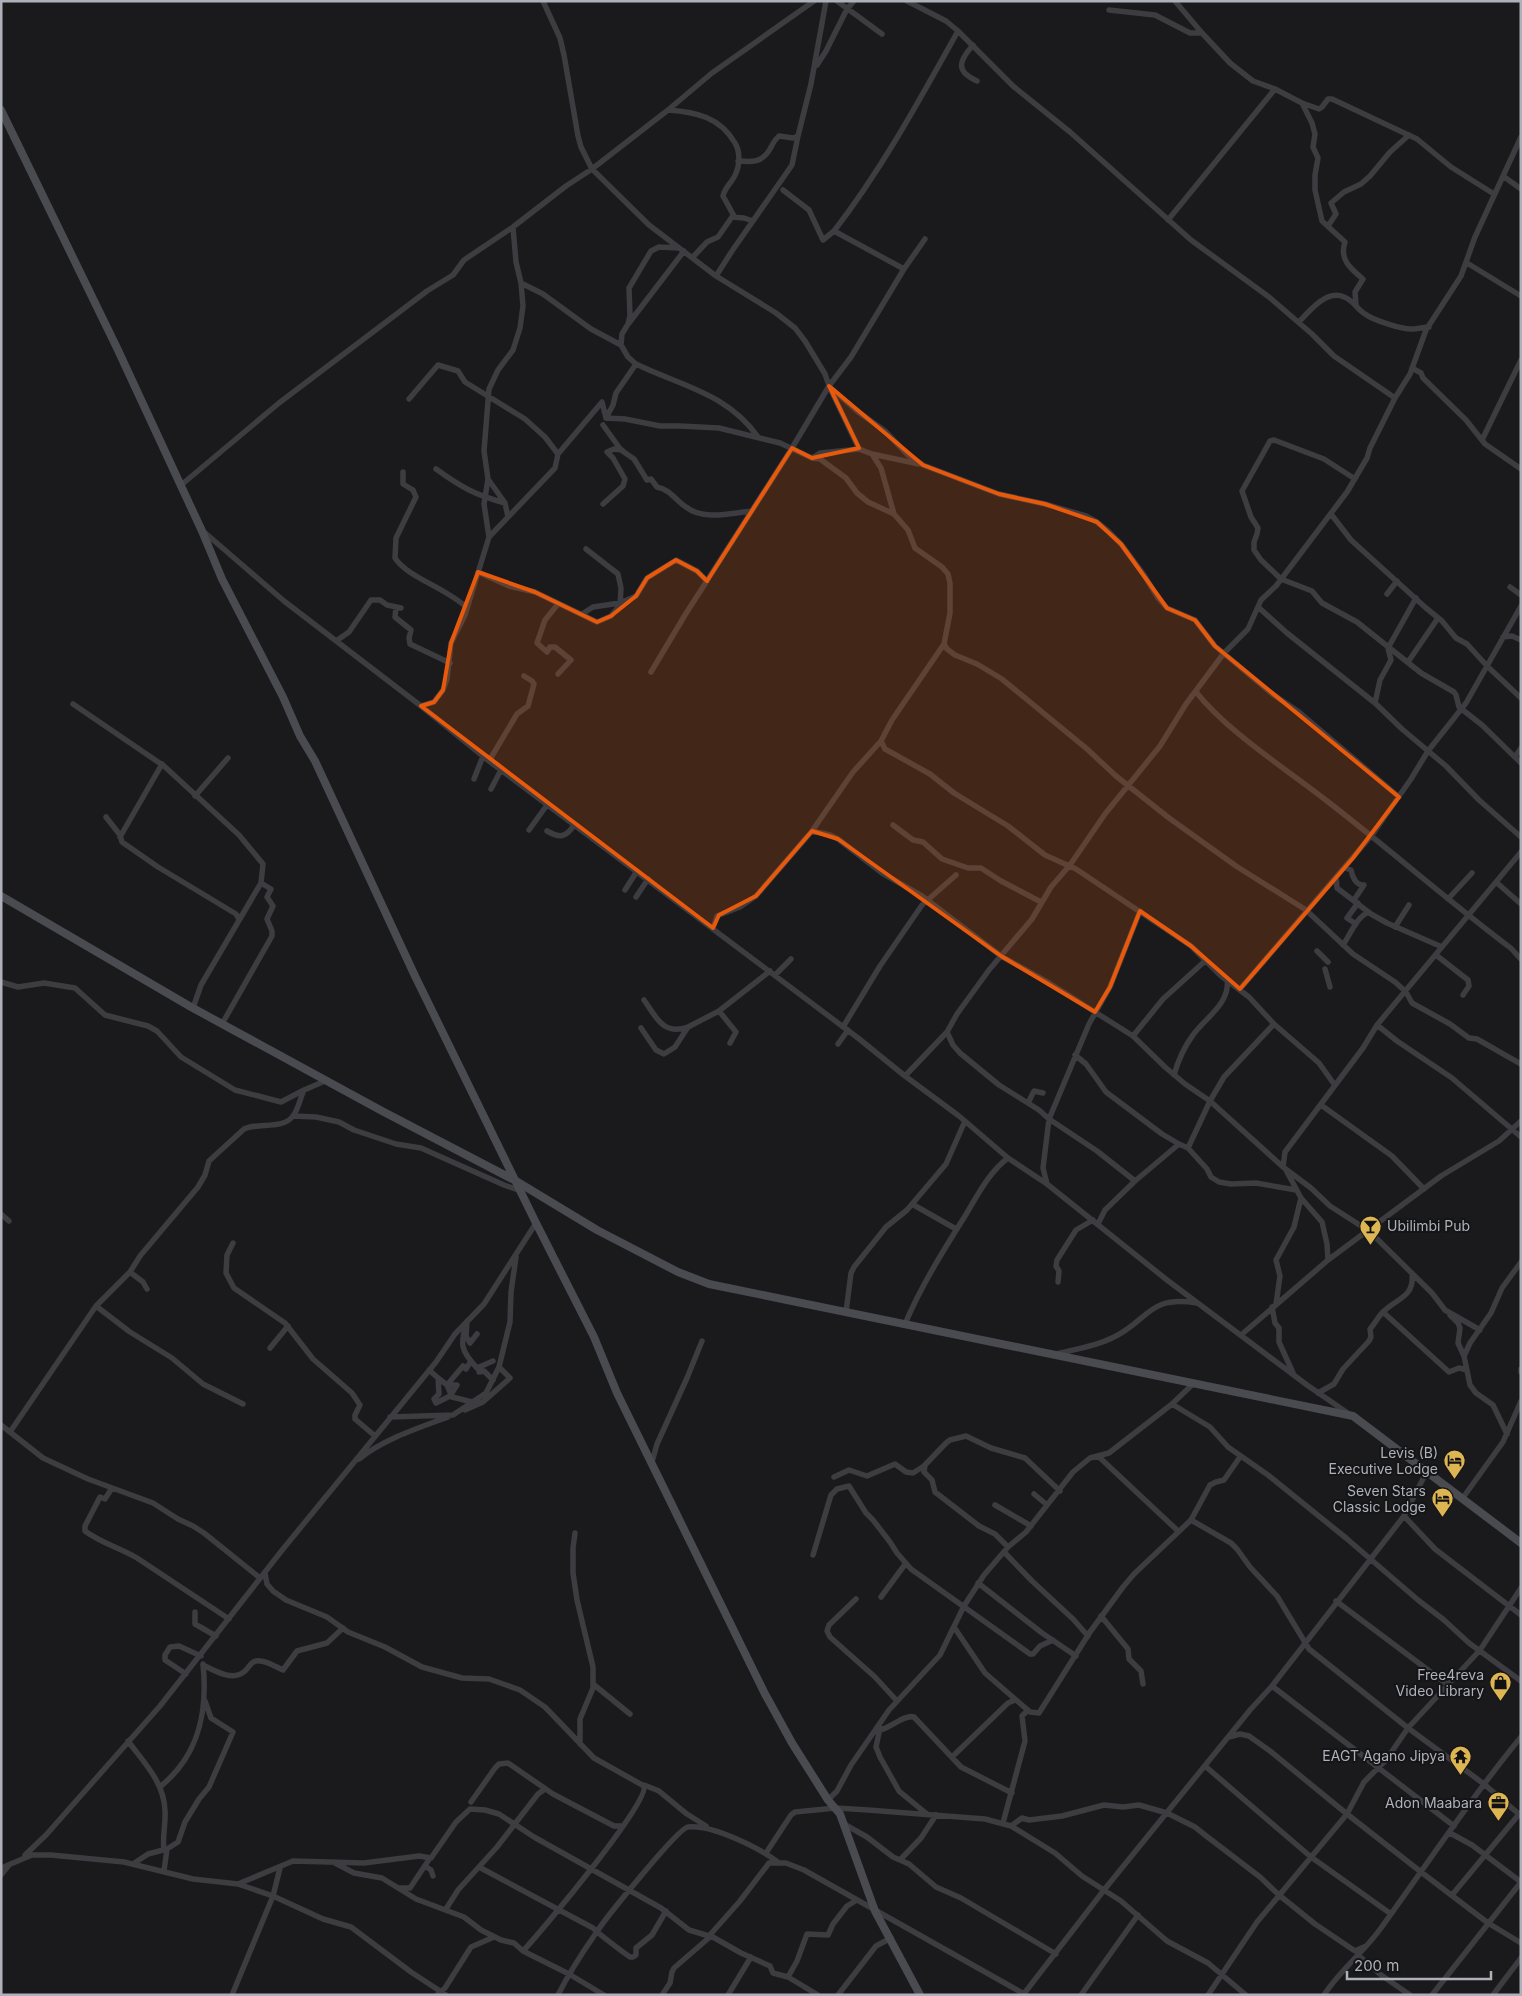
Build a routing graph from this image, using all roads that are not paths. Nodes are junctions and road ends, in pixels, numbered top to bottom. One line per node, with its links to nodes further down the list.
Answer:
1 (543, 1): 24 (street)
2 (814, 1): 19 (street)
3 (826, 1): 14 (street)
4 (837, 1): 8 (street)
5 (854, 1): 8 (street)
6 (907, 1): 10 (street)
7 (1176, 1): 11 (street)
8 (847, 9): 12 (street); 14 (street)
9 (1109, 10): 11 (street)
10 (958, 30): 13 (street); 34 (street)
11 (1202, 33): 16 (street)
12 (882, 34)
13 (973, 45): 15 (street); 30 (street)
14 (813, 74): 21 (street)
15 (977, 81)
16 (1275, 89): 17 (street); 30 (street)
17 (1302, 103): 20 (street); 32 (street)
18 (1, 110): 71 (street)
19 (668, 110): 23 (street); 24 (street)
20 (1409, 135): 28 (street); 32 (street)
21 (798, 136): 23 (street); 31 (street)
22 (1521, 136): 25 (street)
23 (738, 161): 29 (street)
24 (592, 169): 33 (street); 36 (street)
25 (1503, 176): 26 (street); 28 (street)
26 (1521, 189)
27 (783, 190): 34 (street)
28 (1494, 194): 38 (street)
29 (734, 216): 31 (street); 37 (street)
30 (1168, 220): 44 (street)
31 (753, 221): 40 (street)
32 (1328, 226): 43 (street)
33 (513, 227): 41 (street); 71 (street)
34 (834, 231): 39 (street)
35 (925, 239): 39 (street)
36 (682, 249): 37 (street); 45 (street); 45 (street)
37 (693, 257): 40 (street)
38 (1467, 263): 42 (street); 46 (street)
39 (904, 269): 51 (street)
40 (716, 276): 51 (street)
41 (521, 283): 47 (street); 52 (street)
42 (1521, 296)
43 (1356, 305): 44 (street); 46 (street)
44 (1299, 322): 53 (street)
45 (628, 324): 47 (street)
46 (1428, 326): 50 (street)
47 (621, 345): 49 (street)
48 (1521, 360): 58 (street)
49 (636, 364): 55 (street); 57 (street)
50 (1412, 368): 53 (street); 58 (street)
51 (829, 386): 59 (street); 60 (street); 65 (street)
52 (488, 397): 54 (street); 62 (street); 69 (street)
53 (1395, 398): 70 (street)
54 (409, 399)
55 (606, 418): 57 (street); 62 (street)
56 (603, 425): 61 (street)
57 (758, 437): 59 (street)
58 (1482, 440): 67 (street)
59 (792, 448): 64 (street); 75 (street)
60 (859, 449): 63 (street); 64 (street)
61 (622, 450): 74 (street); 75 (street)
62 (558, 454): 78 (street)
63 (872, 454): 65 (street); 76 (street)
64 (812, 458): 76 (street)
65 (923, 465): 102 (street)
66 (436, 469): 72 (street)
67 (1521, 469)
68 (403, 472): 94 (street)
69 (488, 479): 72 (street); 73 (street)
70 (1355, 479): 77 (street); 83 (street)
71 (180, 486): 79 (street)
72 (484, 498): 73 (street); 80 (street)
73 (505, 503): 78 (street)
74 (603, 504)
75 (752, 511): 84 (street)
76 (894, 514): 100 (street)
77 (1331, 514): 83 (street); 85 (street)
78 (508, 517): 80 (street)
79 (202, 531): 99 (street); 219 (street)
80 (489, 537): 82 (street)
81 (586, 549): 90 (street)
82 (478, 572): 91 (street); 94 (street)
83 (1281, 579): 93 (street); 101 (street)
84 (706, 582): 90 (street); 106 (street)
85 (1397, 582): 87 (street); 89 (street)
86 (1510, 587): 88 (street)
87 (1386, 594)
88 (1521, 595)
89 (1416, 598): 96 (street); 101 (street)
90 (620, 603): 95 (street); 95 (street)
91 (558, 604): 95 (street); 107 (street)
92 (1521, 606): 97 (street)
93 (1258, 607): 102 (street); 111 (street)
94 (467, 608): 104 (street)
95 (582, 614)
96 (1438, 618): 103 (street); 105 (street)
97 (1503, 637): 98 (street); 105 (street)
98 (1521, 640)
99 (336, 641): 104 (street); 113 (street)
100 (944, 644): 115 (street); 126 (street)
101 (1388, 648): 103 (street); 111 (street)
102 (1224, 653): 109 (street); 129 (street)
103 (1408, 662): 114 (street)
104 (450, 663): 113 (street)
105 (1487, 666): 110 (street); 114 (street)
106 (651, 672)
107 (558, 674)
108 (524, 676): 121 (street)
109 (1196, 692): 126 (street); 137 (street)
110 (1521, 698)
111 (1375, 703): 117 (street)
112 (73, 704): 123 (street)
113 (421, 706): 118 (street)
114 (1461, 708): 117 (street); 119 (street)
115 (881, 740): 136 (street); 141 (street)
116 (1521, 748): 119 (street)
117 (1428, 751): 129 (street); 139 (street)
118 (482, 756): 121 (street); 125 (street)
119 (1515, 757): 122 (street)
120 (228, 758): 128 (street)
121 (489, 761): 124 (street)
122 (1521, 763)
123 (162, 764): 128 (street); 138 (street)
124 (501, 770): 127 (street); 130 (street)
125 (474, 779)
126 (1129, 786): 141 (street); 159 (street)
127 (491, 788)
128 (195, 796): 149 (street)
129 (1399, 797): 137 (street)
130 (547, 805): 132 (street); 134 (street)
131 (106, 817): 138 (street)
132 (574, 825): 135 (street); 143 (street)
133 (893, 825): 155 (street)
134 (529, 830)
135 (547, 831)
136 (812, 831): 154 (street); 166 (street)
137 (1372, 835): 142 (street); 153 (street)
138 (120, 837): 163 (street)
139 (1521, 837)
140 (1521, 852): 148 (street)
141 (1070, 865): 155 (street); 160 (street)
142 (1345, 868): 146 (street); 156 (street)
143 (637, 871): 147 (street); 150 (street)
144 (1472, 873): 153 (street)
145 (956, 875): 154 (street)
146 (1336, 877): 156 (street); 159 (street)
147 (648, 879): 152 (street); 166 (street)
148 (1496, 882): 157 (street); 162 (street)
149 (260, 883): 163 (street); 188 (street)
150 (625, 890)
151 (1, 896): 185 (street)
152 (636, 897)
153 (1448, 899): 162 (street)
154 (927, 901): 171 (street); 193 (street)
155 (1041, 902): 171 (street)
156 (1356, 902): 161 (street); 164 (street)
157 (1521, 904)
158 (1409, 905): 165 (street)
159 (1306, 910): 167 (street); 181 (street)
160 (1140, 911): 174 (street); 187 (street)
161 (1369, 912): 164 (street); 165 (street)
162 (1468, 916): 168 (street); 173 (street)
163 (238, 919): 185 (street)
164 (1356, 924): 167 (street)
165 (1395, 927): 168 (street)
166 (713, 928): 177 (street)
167 (1343, 945): 182 (street)
168 (1442, 947): 170 (street)
169 (1317, 951): 175 (street)
170 (1436, 955): 182 (street); 183 (street)
171 (1001, 956): 187 (street); 194 (street)
172 (791, 958): 177 (street)
173 (1521, 959)
174 (1205, 961): 178 (street); 195 (street)
175 (1328, 962)
176 (1325, 969): 180 (street)
177 (772, 973): 186 (street); 193 (street)
178 (1227, 979): 181 (street); 200 (street)
179 (1, 982): 204 (street)
180 (1330, 987)
181 (1240, 990): 189 (street)
182 (1406, 992): 190 (street); 199 (street)
183 (1464, 995)
184 (644, 1000): 192 (street)
185 (193, 1008): 188 (street)
186 (719, 1011): 192 (street); 196 (street)
187 (1095, 1012): 195 (street); 198 (street)
188 (222, 1024): 202 (street)
189 (1274, 1024): 203 (street); 206 (street)
190 (1377, 1025): 203 (street); 213 (street)
191 (641, 1028): 192 (street)
192 (688, 1028)
193 (846, 1029): 197 (street); 201 (street)
194 (947, 1032): 201 (street); 207 (street)
195 (1133, 1036): 200 (street)
196 (730, 1043)
197 (838, 1044)
198 (1075, 1055): 210 (street); 215 (street)
199 (1521, 1064)
200 (1174, 1074): 206 (street)
201 (905, 1076): 211 (street)
202 (325, 1081): 204 (street); 219 (street)
203 (1334, 1084): 208 (street)
204 (304, 1090): 209 (street)
205 (1043, 1093): 207 (street)
206 (1210, 1101): 216 (street); 218 (street)
207 (1028, 1103): 210 (street)
208 (1321, 1104): 218 (street); 222 (street)
209 (293, 1116): 224 (street); 237 (street)
210 (1048, 1119): 220 (street); 221 (street)
211 (965, 1121): 217 (street); 226 (street)
212 (1521, 1121): 213 (street)
213 (1512, 1130): 214 (street); 222 (street)
214 (1521, 1137)
215 (1179, 1144): 216 (street); 220 (street)
216 (1188, 1148): 223 (street)
217 (1008, 1158): 221 (street); 231 (street)
218 (1284, 1168): 223 (street); 232 (street)
219 (516, 1181): 224 (street); 245 (street)
220 (1135, 1181): 229 (street)
221 (1047, 1184): 229 (street)
222 (1424, 1189): 232 (street)
223 (1296, 1190): 225 (street)
224 (521, 1191): 230 (street)
225 (1301, 1198): 235 (street); 243 (street)
226 (912, 1204): 231 (street); 245 (street)
227 (1, 1214): 228 (street)
228 (9, 1221)
229 (1096, 1222): 239 (street); 241 (street)
230 (536, 1223): 234 (street); 285 (street)
231 (956, 1229): 248 (street)
232 (1369, 1231): 235 (street); 238 (street)
233 (233, 1243): 249 (street)
234 (516, 1255): 247 (street); 259 (street)
235 (1328, 1260): 243 (street)
236 (1521, 1262): 250 (street)
237 (130, 1272): 240 (street); 242 (street)
238 (1412, 1274): 244 (street); 246 (street)
239 (1058, 1282)
240 (147, 1289)
241 (1201, 1304): 252 (street); 255 (street)
242 (96, 1306): 274 (street); 280 (street)
243 (1274, 1306): 252 (street); 263 (street)
244 (1446, 1310): 250 (street); 256 (street)
245 (846, 1312): 248 (street)
246 (1383, 1312): 261 (street); 270 (street)
247 (467, 1321): 251 (street); 257 (street); 260 (street)
248 (905, 1324): 255 (street)
249 (288, 1326): 254 (street); 282 (street)
250 (1480, 1330): 256 (street)
251 (477, 1334)
252 (1241, 1335): 263 (street)
253 (702, 1340): 285 (street)
254 (270, 1348)
255 (1056, 1354): 267 (street)
256 (1464, 1356): 261 (street)
257 (471, 1361): 258 (street); 268 (street)
258 (493, 1361)
259 (499, 1367): 265 (street); 266 (street)
260 (429, 1370): 264 (street); 278 (street)
261 (1467, 1370): 281 (street)
262 (479, 1372): 266 (street)
263 (1293, 1375): 270 (street)
264 (438, 1378): 268 (street); 271 (street)
265 (510, 1378): 269 (street); 276 (street)
266 (493, 1380): 269 (street)
267 (1194, 1382): 275 (street); 277 (street)
268 (447, 1385): 271 (street); 271 (street)
269 (486, 1393): 273 (street)
270 (1318, 1393): 277 (street)
271 (451, 1395): 273 (street)
272 (1521, 1401): 281 (street)
273 (472, 1402): 276 (street)
274 (243, 1404)
275 (1172, 1404): 283 (street); 284 (street)
276 (453, 1415): 278 (street); 286 (street)
277 (1353, 1416): 288 (street)
278 (390, 1417): 282 (street)
279 (1, 1425): 280 (street)
280 (10, 1432): 290 (street)
281 (1507, 1434): 293 (street)
282 (375, 1436): 286 (street)
283 (1098, 1456): 291 (street); 299 (street)
284 (1240, 1457): 297 (street); 304 (street)
285 (652, 1462): 355 (street)
286 (351, 1465): 306 (street)
287 (925, 1465): 289 (street); 291 (street); 302 (street)
288 (1426, 1473): 293 (street); 296 (street)
289 (834, 1478)
290 (112, 1488): 307 (street); 318 (street)
291 (1060, 1491): 295 (street)
292 (1034, 1494): 295 (street)
293 (1462, 1499): 301 (street)
294 (995, 1505): 298 (street)
295 (1048, 1505): 298 (street)
296 (1404, 1516): 304 (street); 314 (street)
297 (1191, 1520): 299 (street); 324 (street)
298 (1031, 1526): 302 (street)
299 (1178, 1531): 317 (street)
300 (575, 1533): 331 (street)
301 (1521, 1543)
302 (1006, 1549): 308 (street); 322 (street)
303 (813, 1555): 305 (street)
304 (1369, 1558): 312 (street); 325 (street)
305 (906, 1563): 310 (street); 313 (street)
306 (265, 1573): 307 (street); 319 (street)
307 (260, 1578): 318 (street)
308 (978, 1583): 313 (street); 323 (street)
309 (1521, 1588): 314 (street)
310 (881, 1597)
311 (856, 1599): 335 (street)
312 (1336, 1601): 324 (street); 333 (street)
313 (964, 1606): 320 (street); 323 (street)
314 (1509, 1606): 316 (street); 325 (street)
315 (196, 1612): 321 (street)
316 (1521, 1615)
317 (1101, 1616): 322 (street); 332 (street)
318 (229, 1619): 321 (street)
319 (343, 1628): 328 (street); 346 (street)
320 (954, 1628): 335 (street); 336 (street)
321 (216, 1636): 326 (street)
322 (1088, 1636): 327 (street)
323 (1053, 1640): 327 (street)
324 (1305, 1642): 334 (street); 341 (street)
325 (1480, 1650): 330 (street); 333 (street)
326 (201, 1655): 328 (street); 329 (street); 329 (street)
327 (1076, 1656): 338 (street)
328 (204, 1665): 337 (street)
329 (186, 1674): 344 (street)
330 (1521, 1681)
331 (593, 1684): 339 (street); 346 (street)
332 (1143, 1684)
333 (1448, 1685): 341 (street)
334 (1272, 1686): 343 (street); 349 (street)
335 (897, 1700): 340 (street)
336 (1015, 1700): 338 (street); 347 (street)
337 (205, 1701): 352 (street); 371 (street)
338 (1028, 1710): 354 (street)
339 (630, 1714)
340 (882, 1721): 342 (street); 355 (street)
341 (1408, 1728): 349 (street); 351 (street)
342 (880, 1730): 347 (street); 359 (street)
343 (1229, 1737): 348 (street); 360 (street)
344 (128, 1740): 352 (street); 375 (street)
345 (1520, 1741): 351 (street)
346 (580, 1744): 350 (street)
347 (952, 1757): 354 (street)
348 (1205, 1766): 358 (street); 374 (street)
349 (1377, 1769): 360 (street); 368 (street)
350 (642, 1784): 366 (street); 369 (street)
351 (1484, 1784): 361 (street); 368 (street)
352 (161, 1786): 371 (street)
353 (545, 1789): 356 (street); 363 (street); 366 (street)
354 (1012, 1793): 364 (street)
355 (828, 1800): 357 (street)
356 (471, 1802)
357 (836, 1808): 359 (street); 365 (street); 372 (street)
358 (1166, 1813): 367 (street); 394 (street); 396 (street)
359 (929, 1814): 362 (street)
360 (1347, 1814): 374 (street); 388 (street)
361 (1520, 1814): 373 (street)
362 (936, 1815): 364 (street); 377 (street)
363 (515, 1823): 376 (street); 383 (street); 386 (street)
364 (1003, 1823): 367 (street)
365 (844, 1824): 377 (street); 403 (street)
366 (623, 1826): 386 (street)
367 (1011, 1826): 394 (street)
368 (1454, 1826): 370 (street)
369 (714, 1831): 372 (street); 395 (street)
370 (1450, 1833): 373 (street); 388 (street)
371 (166, 1850): 381 (street); 387 (street)
372 (766, 1854): 379 (street)
373 (1485, 1854): 391 (street); 398 (street)
374 (1310, 1857): 396 (street); 404 (street)
375 (21, 1858): 380 (street); 381 (street)
376 (430, 1858): 378 (street); 382 (street)
377 (900, 1860): 414 (street)
378 (331, 1861): 385 (street); 393 (street)
379 (779, 1862): 399 (street); 408 (street)
380 (10, 1863): 384 (street); 389 (street)
381 (133, 1864): 387 (street)
382 (425, 1866): 390 (street); 393 (street)
383 (479, 1867): 400 (street); 401 (street)
384 (1, 1868)
385 (280, 1868): 392 (street); 397 (street)
386 (590, 1868): 395 (street); 401 (street)
387 (164, 1871): 392 (street)
388 (1421, 1872): 398 (street); 404 (street)
389 (1, 1875)
390 (433, 1876)
391 (1521, 1882): 406 (street)
392 (238, 1884): 397 (street)
393 (394, 1887): 400 (street)
394 (1104, 1890): 405 (street); 414 (street)
395 (629, 1891): 402 (street); 407 (street)
396 (1278, 1895): 412 (street); 419 (street)
397 (273, 1896): 421 (street); 423 (street)
398 (1452, 1896): 406 (street)
399 (857, 1900): 403 (street); 420 (street)
400 (446, 1909): 409 (street)
401 (558, 1910): 407 (street); 413 (street)
402 (666, 1911): 407 (street); 408 (street)
403 (875, 1911): 410 (street); 422 (street)
404 (1391, 1914): 412 (street)
405 (1138, 1915): 419 (street); 431 (street)
406 (1488, 1923): 411 (street); 436 (street)
407 (596, 1933): 418 (street)
408 (710, 1936): 416 (street); 426 (street)
409 (494, 1937): 413 (street); 421 (street)
410 (891, 1938): 429 (street); 430 (street)
411 (1521, 1943)
412 (1366, 1946): 415 (street)
413 (523, 1952): 418 (street)
414 (1056, 1954): 422 (street)
415 (1358, 1955): 434 (street); 435 (street)
416 (751, 1958): 420 (street); 427 (street)
417 (1521, 1958): 437 (street)
418 (569, 1974): 424 (street); 425 (street)
419 (1222, 1974): 432 (street); 433 (street)
420 (788, 1977): 428 (street)
421 (442, 1994)
422 (1025, 1994)
423 (232, 1995)
424 (558, 1995)
425 (604, 1995)
426 (662, 1995)
427 (728, 1995)
428 (818, 1995)
429 (838, 1995)
430 (920, 1995)
431 (1082, 1995)
432 (1208, 1995)
433 (1246, 1995)
434 (1324, 1995)
435 (1410, 1995)
436 (1432, 1995)
437 (1493, 1995)

